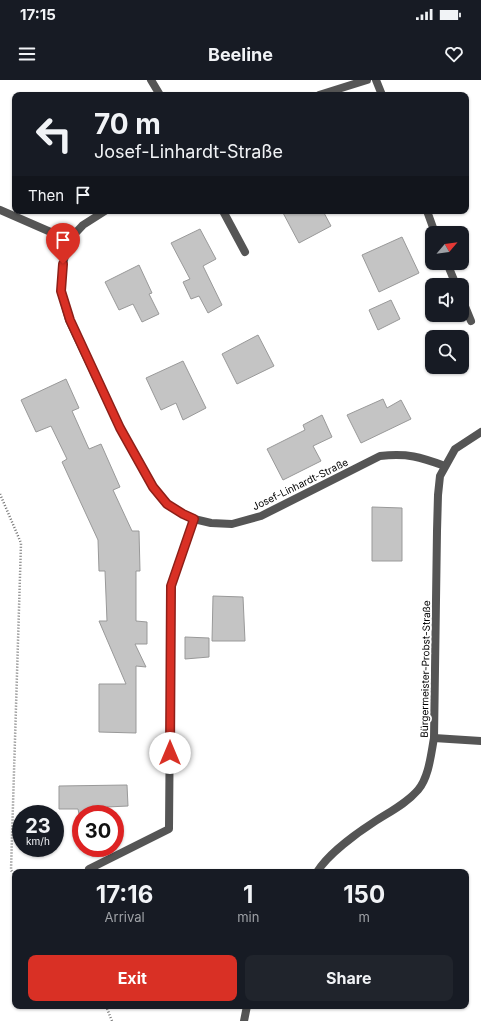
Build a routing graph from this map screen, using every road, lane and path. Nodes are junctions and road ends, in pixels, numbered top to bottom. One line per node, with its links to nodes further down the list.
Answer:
1 (151, 80): 4 (street)
2 (367, 80): 5 (street)
3 (376, 80): 6 (street)
4 (158, 92)
5 (329, 92)
6 (381, 92)
7 (0, 210): 12 (street)
8 (101, 214): 12 (street)
9 (225, 214): 13 (street)
10 (428, 214): 11 (street)
11 (432, 226)
12 (69, 240): 19 (street, Josef-Linhardt-Straße)
13 (245, 252)
14 (469, 316): 15 (street)
15 (471, 321)
16 (481, 432): 17 (street, Bürgermeister-Probst-Straße)
17 (445, 466): 19 (street, Josef-Linhardt-Straße); 20 (street, Bürgermeister-Probst-Straße)
18 (0, 494): 24 (path)
19 (194, 519): 22 (street)
20 (434, 738): 21 (street); 23 (street, Bürgermeister-Probst-Straße)
21 (481, 742)
22 (89, 869)
23 (319, 869)
24 (12, 872)
25 (107, 1009): 27 (path)
26 (246, 1009): 28 (street)
27 (112, 1021)
28 (244, 1021)

